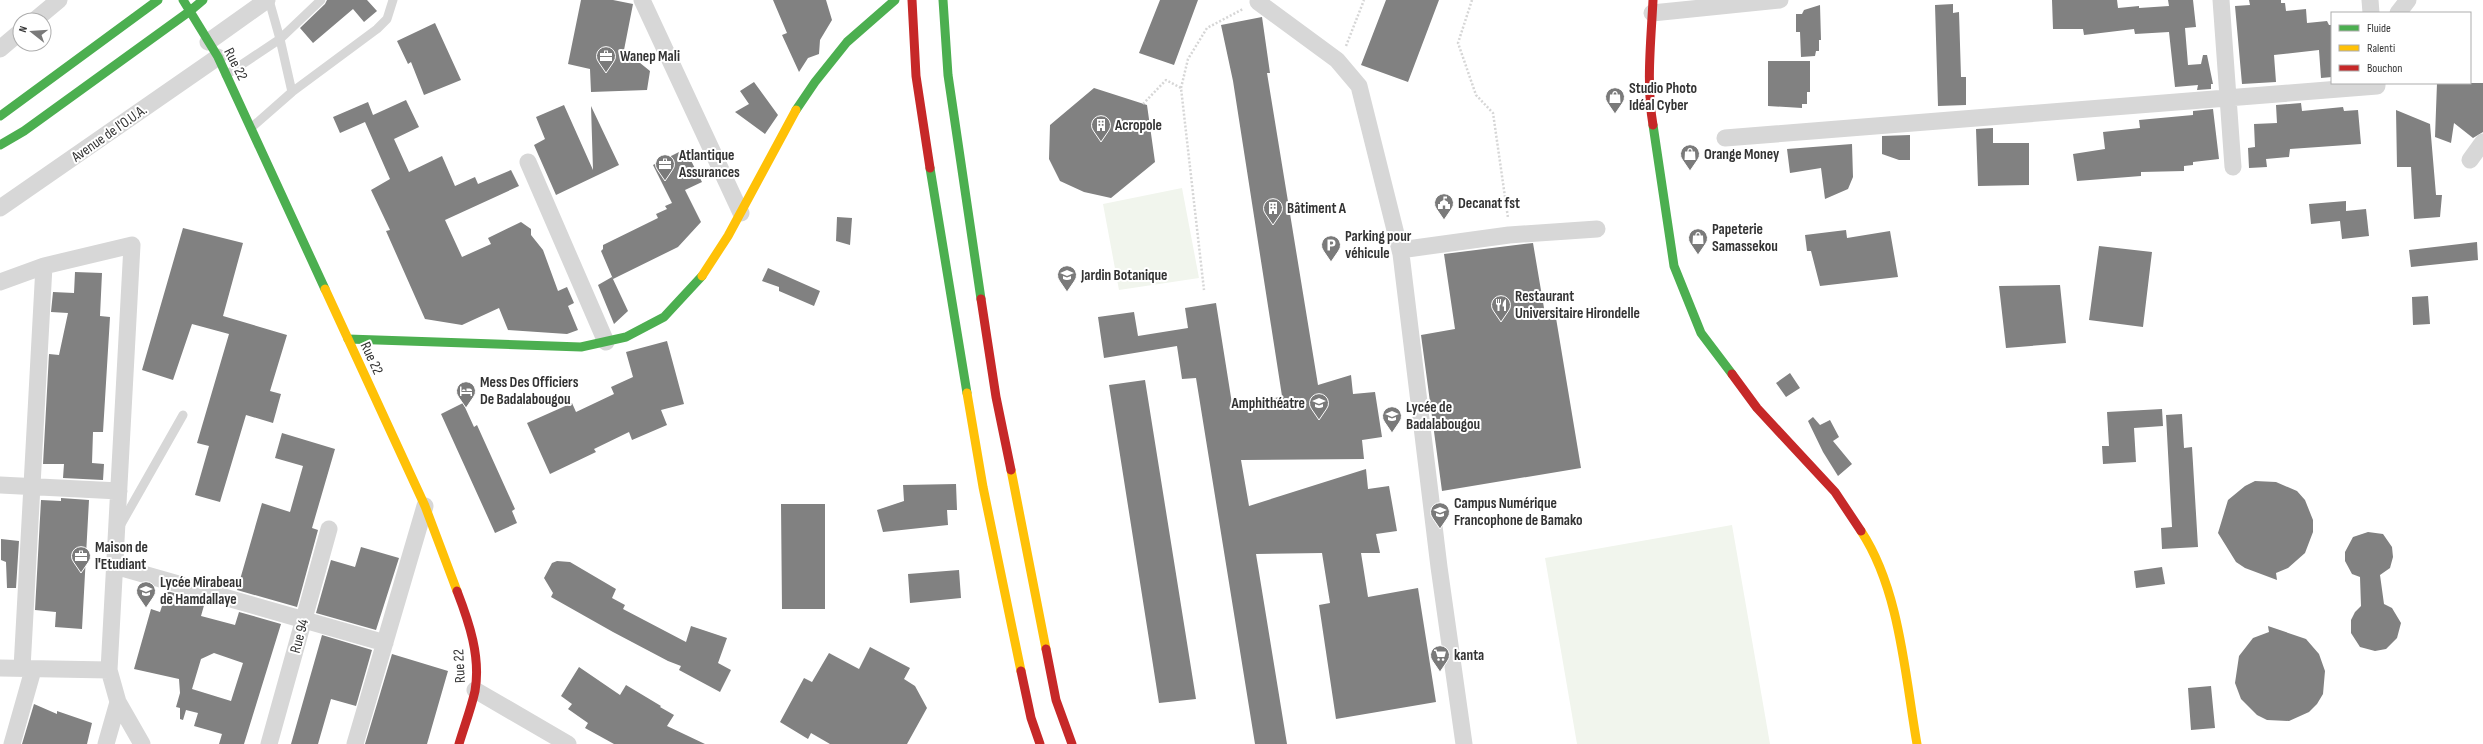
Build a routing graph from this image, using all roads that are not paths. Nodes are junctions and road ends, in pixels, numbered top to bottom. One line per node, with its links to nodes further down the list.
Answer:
1 (59, 0): 19 (street)
2 (158, 0): 31 (main road)
3 (183, 0): 18 (main road, Rue 22)
4 (203, 0): 18 (main road)
5 (268, 0): 23 (lane); 24 (street)
6 (321, 0): 23 (lane)
7 (393, 0): 29 (lane)
8 (642, 0): 40 (street)
9 (895, 0): 40 (main road)
10 (912, 0): 69 (main road)
11 (1780, 0): 17 (street)
12 (2220, 0): 30 (street)
13 (2370, 0): 20 (street)
14 (2408, 0): 21 (street)
15 (1258, 2): 42 (street)
16 (943, 3): 70 (main road)
17 (1653, 6): 72 (main road)
18 (190, 11): 24 (main road, Rue 22); 35 (main road)
19 (45, 12)
20 (2371, 12)
21 (2399, 12)
22 (12, 39): 25 (street)
23 (280, 39): 27 (lane); 29 (lane)
24 (208, 42): 26 (main road, Rue 22)
25 (0, 49)
26 (218, 57): 27 (main road, Rue 22); 39 (street, Avenue de l'O.U.A.)
27 (226, 75): 32 (main road, Rue 22)
28 (2377, 84): 30 (street)
29 (292, 92): 32 (lane)
30 (2228, 98): 33 (street); 38 (street)
31 (0, 116)
32 (251, 128): 45 (main road, Rue 22)
33 (1725, 138)
34 (2483, 142): 36 (street)
35 (0, 145)
36 (2470, 160)
37 (528, 162): 46 (street)
38 (2234, 167)
39 (0, 208)
40 (740, 213): 46 (main road)
41 (1597, 230): 42 (street)
42 (1400, 250): 71 (street)
43 (44, 266): 44 (street); 49 (street); 50 (street)
44 (0, 282)
45 (348, 339): 46 (main road); 51 (main road, Rue 22)
46 (606, 342)
47 (183, 416): 53 (lane)
48 (0, 485): 49 (street)
49 (32, 487): 50 (street); 58 (street)
50 (119, 491): 53 (street)
51 (425, 506): 56 (street); 60 (main road, Rue 22)
52 (329, 529): 55 (street, Rue 94)
53 (117, 532): 54 (street)
54 (115, 566): 55 (street); 59 (street)
55 (304, 619): 56 (street); 65 (street, Rue 94)
56 (385, 644): 66 (street)
57 (0, 668): 58 (street)
58 (28, 669): 59 (street); 62 (street)
59 (110, 670): 61 (street)
60 (475, 690): 67 (main road, Rue 22); 68 (street)
61 (118, 702): 63 (street); 64 (street)
62 (12, 744)
63 (106, 744)
64 (142, 744)
65 (270, 744)
66 (355, 744)
67 (459, 744)
68 (568, 744)
69 (1040, 744)
70 (1072, 744)
71 (1464, 744)
72 (1917, 744)

